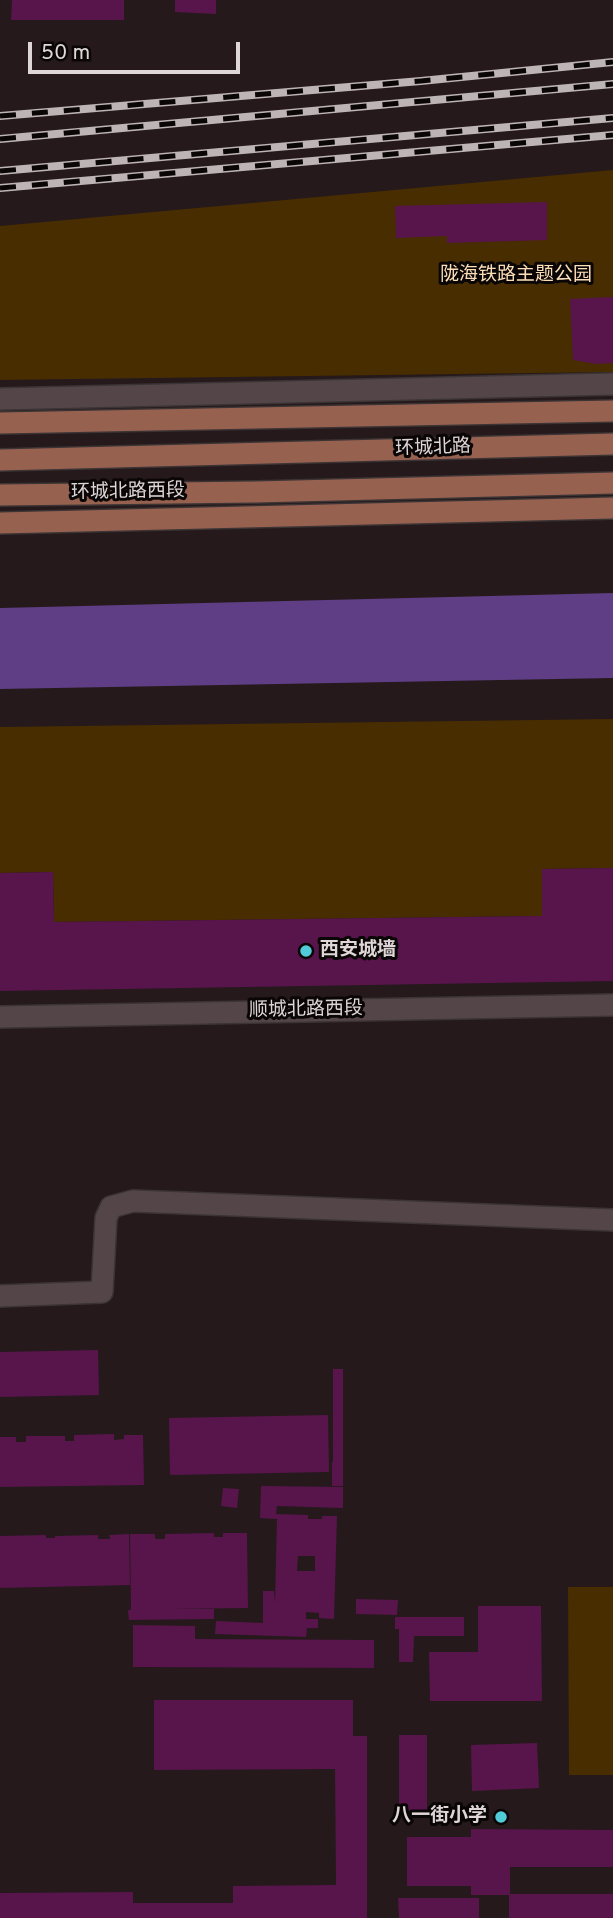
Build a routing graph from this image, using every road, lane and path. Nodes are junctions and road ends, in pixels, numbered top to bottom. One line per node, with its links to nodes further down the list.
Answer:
1 (613, 384): 2 (street)
2 (0, 399)
3 (613, 411): 4 (main road)
4 (0, 423)
5 (613, 444): 6 (main road, 环城北路)
6 (254, 454): 7 (main road, 环城北路西段)
7 (0, 460)
8 (613, 483): 9 (main road, 环城北路)
9 (256, 492): 10 (main road, 环城北路西段)
10 (0, 495)
11 (613, 508): 12 (main road)
12 (0, 523)
13 (613, 1005): 14 (street, 顺城北路西段)
14 (0, 1017)
15 (613, 1220): 16 (street)
16 (0, 1296)

